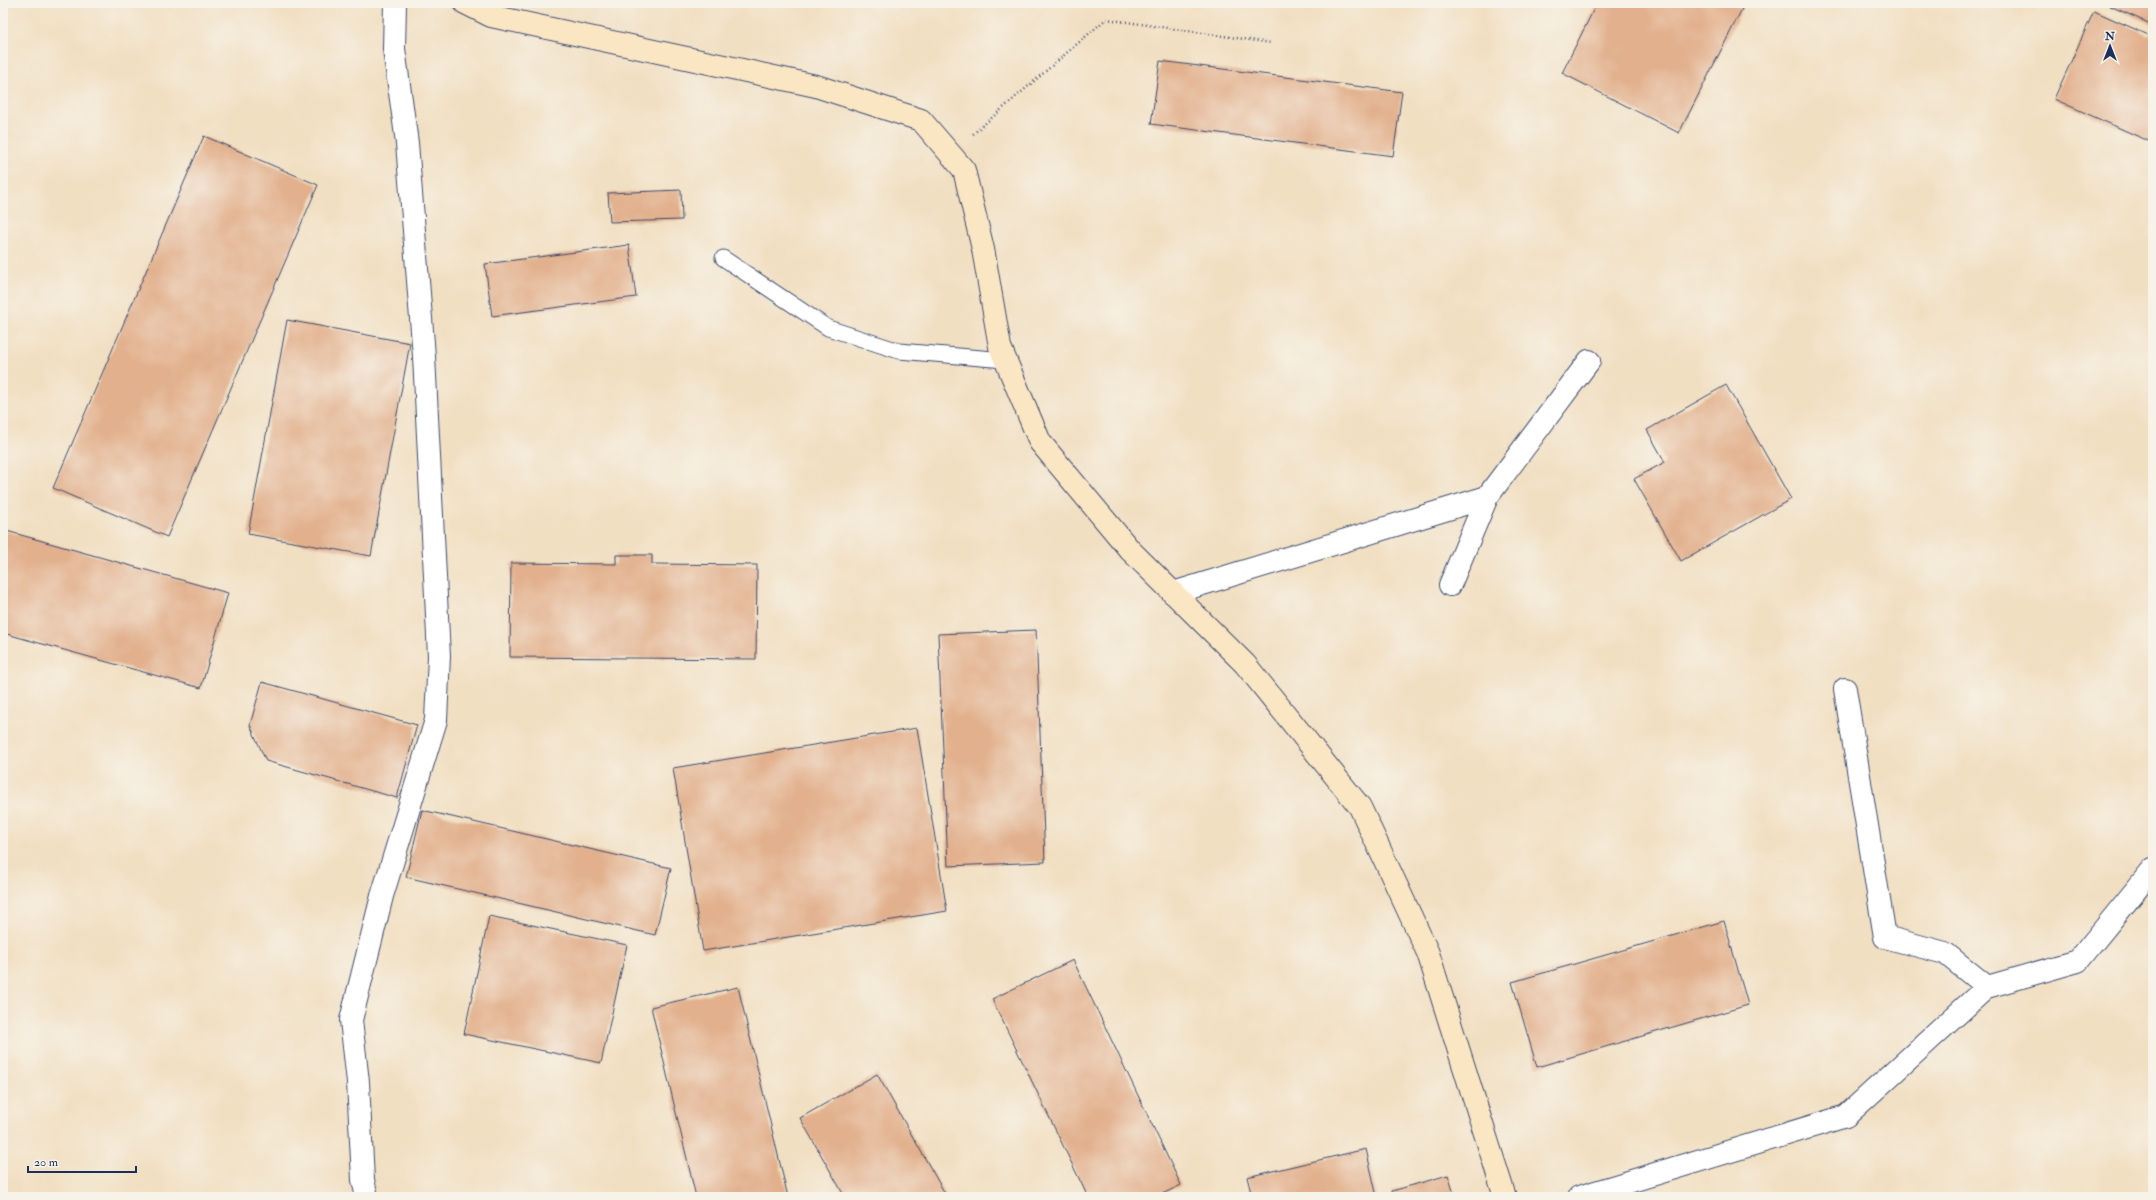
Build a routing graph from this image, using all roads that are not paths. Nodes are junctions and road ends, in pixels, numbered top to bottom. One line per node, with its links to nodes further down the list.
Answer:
1 (395, 3): 12 (street)
2 (465, 3): 4 (street)
3 (723, 258): 4 (lane)
4 (1005, 360): 8 (street)
5 (1589, 361): 6 (street)
6 (1487, 497): 7 (street); 8 (street)
7 (1450, 585)
8 (1174, 593): 13 (street)
9 (1845, 689): 11 (street)
10 (2153, 869): 11 (street)
11 (1987, 987): 14 (street)
12 (367, 1197)
13 (1505, 1197)
14 (1579, 1197)

